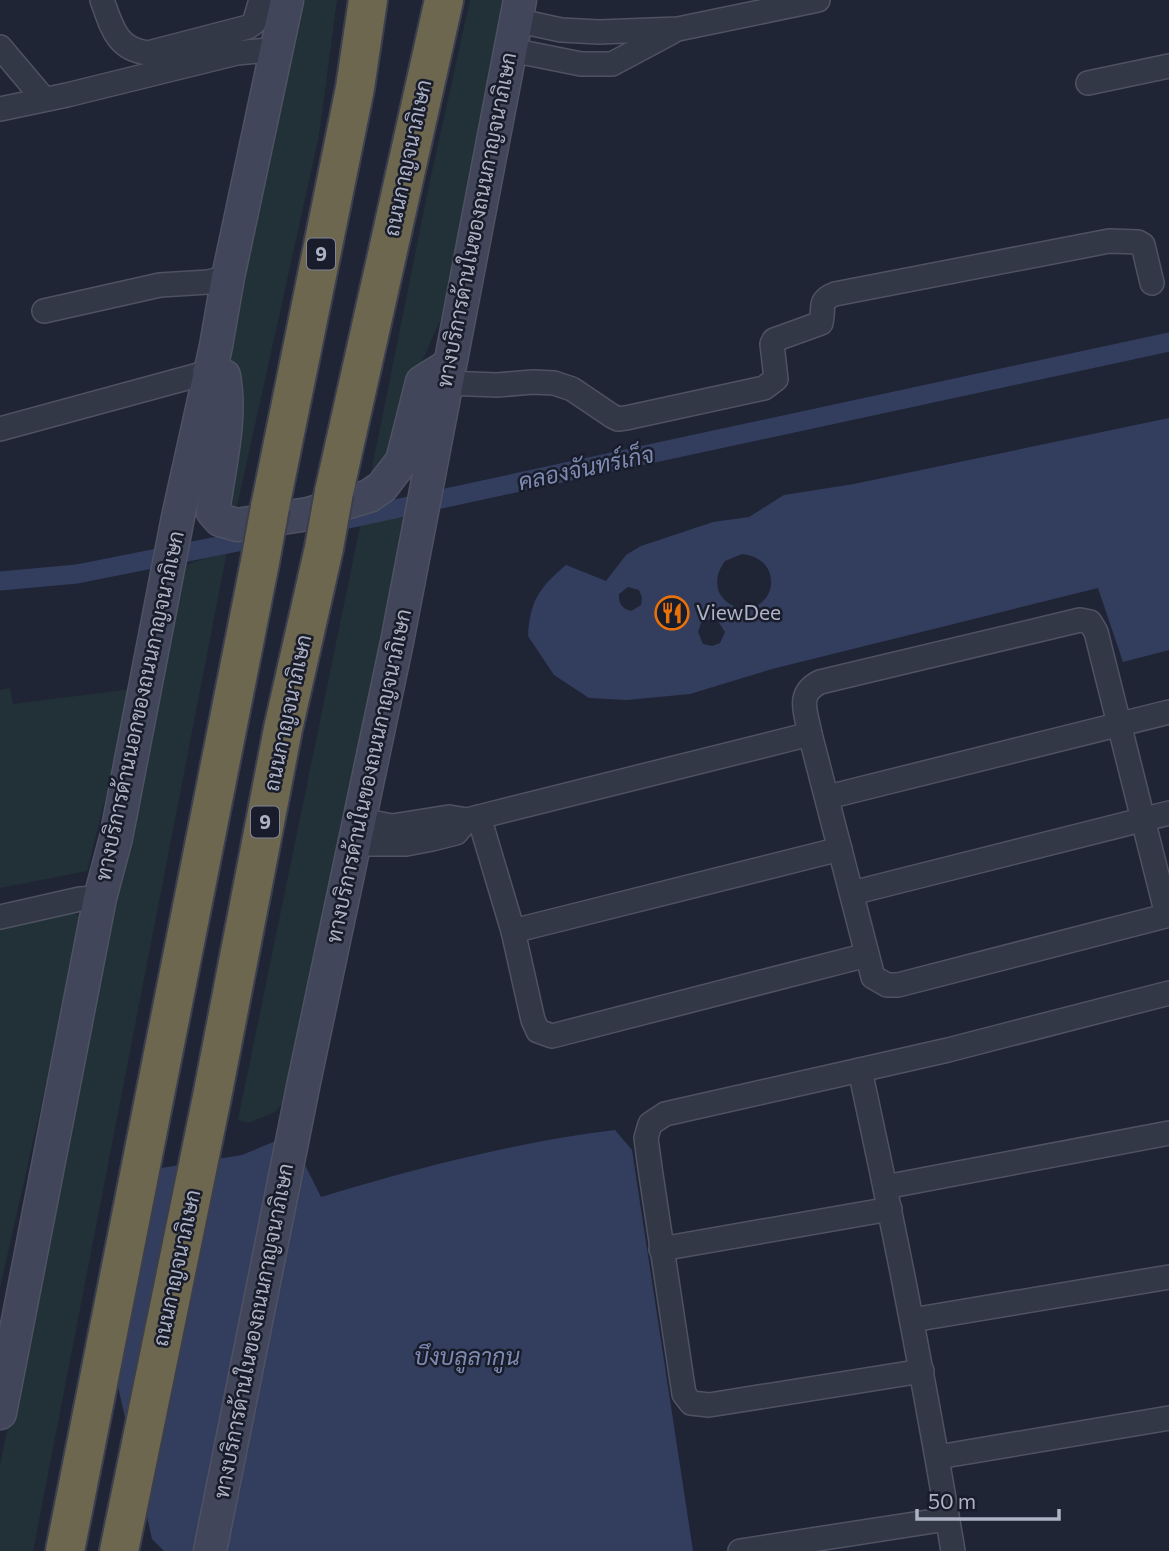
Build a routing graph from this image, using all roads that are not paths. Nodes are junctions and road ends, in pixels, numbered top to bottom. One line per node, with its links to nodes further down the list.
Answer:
1 (102, 0): 2 (street)
2 (261, 0)
3 (287, 0): 10 (main road, ทางบริการด้านนอกของถนนกาญจนาภิเษก)
4 (368, 0): 48 (highway, 9, bridge)
5 (444, 0): 49 (highway, ถนนกาญจนาภิเษก / 9, bridge)
6 (818, 0): 8 (street)
7 (515, 23): 8 (street); 8 (street); 19 (main road, ทางบริการด้านในของถนนกาญจนาภิเษก)
8 (678, 29)
9 (0, 47): 13 (street)
10 (278, 48): 13 (street); 15 (main road, ทางบริการด้านนอกของถนนกาญจนาภิเษก)
11 (1169, 66): 12 (street)
12 (1088, 83)
13 (44, 99): 14 (street)
14 (0, 108)
15 (228, 277): 17 (street); 18 (main road, ทางบริการด้านนอกของถนนกาญจนาภิเษก)
16 (1152, 283): 19 (street)
17 (44, 311)
18 (209, 372): 19 (main road); 20 (street); 31 (main road, ทางบริการด้านนอกของถนนกาญจนาภิเษก)
19 (447, 374): 28 (main road, ทางบริการด้านในของถนนกาญจนาภิเษก)
20 (0, 429)
21 (1169, 712): 22 (street)
22 (1120, 724): 23 (street); 24 (street); 27 (street)
23 (810, 734): 24 (street); 26 (street)
24 (828, 797): 29 (street)
25 (1169, 813): 27 (street)
26 (473, 819): 28 (street); 34 (street)
27 (1144, 820): 30 (street); 32 (street)
28 (357, 832): 50 (main road, ทางบริการด้านในของถนนกาญจนาภิเษก)
29 (840, 849): 30 (street); 34 (street)
30 (852, 893): 35 (street)
31 (100, 898): 33 (street); 44 (main road, ทางบริการด้านนอกของถนนกาญจนาภิเษก)
32 (1168, 915): 35 (street)
33 (0, 917)
34 (513, 931): 35 (street)
35 (867, 955)
36 (1169, 993): 37 (street)
37 (860, 1070): 39 (street); 40 (street)
38 (1169, 1133): 39 (street)
39 (888, 1198): 40 (street); 42 (street)
40 (661, 1249): 43 (street)
41 (1169, 1277): 42 (street)
42 (912, 1321): 43 (street)
43 (922, 1371): 46 (street)
44 (0, 1413)
45 (1169, 1418): 46 (street)
46 (938, 1457): 47 (street)
47 (947, 1519): 51 (street); 52 (street)
48 (66, 1546)
49 (119, 1551)
50 (210, 1551)
51 (740, 1551)
52 (953, 1551)

